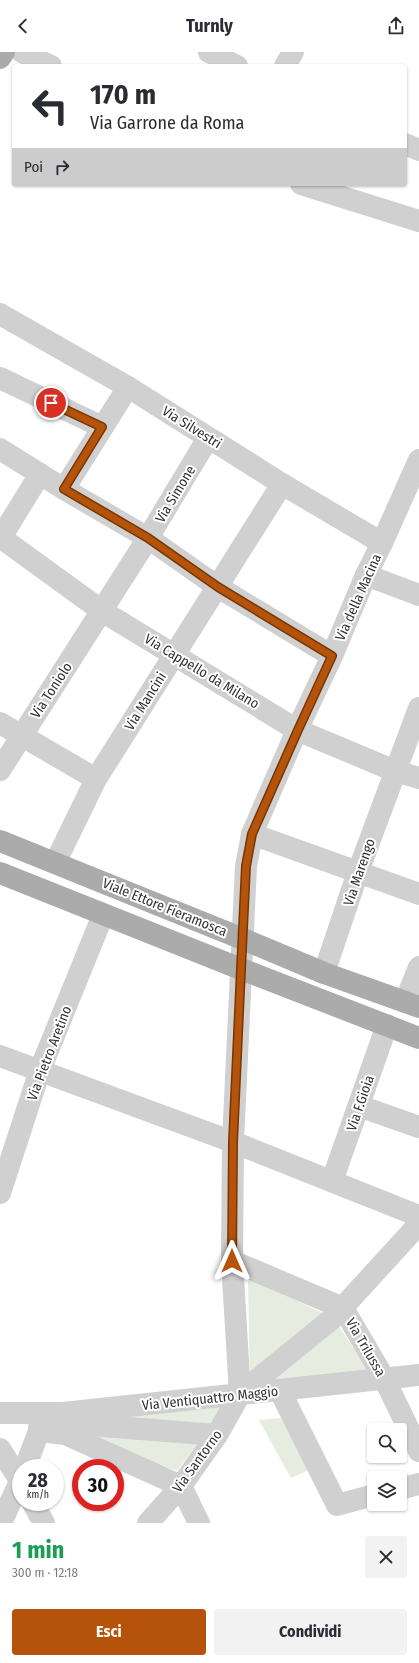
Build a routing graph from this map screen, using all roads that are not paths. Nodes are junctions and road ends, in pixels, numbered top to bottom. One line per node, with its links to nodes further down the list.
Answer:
1 (4, 52): 5 (main road)
2 (22, 52): 6 (street)
3 (209, 52): 7 (street)
4 (292, 52): 8 (street)
5 (0, 58)
6 (47, 64)
7 (233, 64)
8 (286, 64)
9 (407, 145): 10 (street)
10 (419, 150)
11 (307, 186): 12 (street)
12 (419, 221)
13 (0, 314): 15 (street, Via Silvestri)
14 (0, 378): 16 (street)
15 (128, 387): 16 (street); 17 (street, Via Silvestri)
16 (102, 427): 22 (street)
17 (208, 438): 21 (street, Via Silvestri); 24 (street, Via Simone)
18 (0, 449): 20 (street)
19 (419, 460): 25 (street, Via della Macina)
20 (40, 474): 22 (street); 23 (street)
21 (282, 484): 25 (street, Via Silvestri); 27 (street, Via Mancini)
22 (64, 489): 24 (street)
23 (0, 538): 29 (street, Via Cappello da Milano)
24 (148, 538): 27 (street); 29 (street, Via Simone)
25 (382, 543): 26 (street, Via della Macina)
26 (366, 575): 28 (street); 31 (street, Via della Macina)
27 (218, 587): 30 (street, Via Mancini); 31 (street)
28 (419, 595)
29 (102, 611): 30 (street, Via Cappello da Milano); 35 (street, Via Toniolo)
30 (174, 655): 34 (street, Via Cappello da Milano); 39 (street, Via Mancini)
31 (332, 656): 34 (street, Via della Macina)
32 (419, 708): 37 (street, Via Marengo)
33 (0, 723): 35 (street)
34 (298, 730): 37 (street, Via Cappello da Milano); 40 (street, Via della Macina)
35 (22, 735): 36 (street, Via Toniolo); 39 (street)
36 (0, 770)
37 (395, 770): 38 (street, Via Cappello da Milano); 43 (street, Via Marengo)
38 (419, 778)
39 (96, 779): 42 (street, Via Mancini)
40 (252, 834): 43 (street); 47 (street, Via della Macina)
41 (0, 841): 42 (main road, Viale Ettore Fieramosca)
42 (55, 863): 47 (main road, Viale Ettore Fieramosca)
43 (358, 872): 45 (street); 50 (street, Via Marengo)
44 (0, 873): 46 (main road, Viale Ettore Fieramosca)
45 (419, 894)
46 (103, 915): 49 (main road, Viale Ettore Fieramosca); 55 (street, Via Pietro Aretino)
47 (243, 939): 49 (street, Via della Macina); 50 (main road, Viale Ettore Fieramosca)
48 (419, 967): 51 (street)
49 (241, 969): 52 (main road, Viale Ettore Fieramosca); 58 (street, Via della Macina)
50 (324, 973): 51 (main road, Viale Ettore Fieramosca)
51 (412, 1004)
52 (387, 1025): 53 (main road, Viale Ettore Fieramosca); 56 (street, Via F.Gioia)
53 (419, 1038)
54 (0, 1056): 55 (street)
55 (40, 1070): 58 (street); 59 (street, Via Pietro Aretino)
56 (359, 1106): 57 (street); 60 (street, Via F.Gioia)
57 (419, 1127)
58 (233, 1142): 60 (street); 63 (street, Via della Macina)
59 (2, 1181)
60 (332, 1181): 61 (street)
61 (419, 1216)
62 (419, 1224): 65 (street)
63 (232, 1261): 64 (street); 65 (street, Via Trilussa); 69 (street, Via della Macina)
64 (248, 1277)
65 (343, 1308): 67 (street, Via Trilussa); 69 (street)
66 (419, 1375): 67 (street, Via Ventiquattro Maggio)
67 (377, 1376): 68 (street, Via Ventiquattro Maggio); 75 (street, Via Trilussa)
68 (280, 1391): 69 (street, Via Ventiquattro Maggio); 81 (street)
69 (235, 1397): 72 (street, Via Ventiquattro Maggio); 73 (street, Via Santorno)
70 (0, 1413): 71 (street, Via Ventiquattro Maggio)
71 (40, 1422): 72 (street, Via Ventiquattro Maggio); 76 (street)
72 (64, 1423): 73 (street); 79 (street)
73 (217, 1435): 79 (street, Via Santorno)
74 (0, 1449): 77 (street)
75 (419, 1451)
76 (28, 1459)
77 (12, 1465)
78 (419, 1484): 80 (street)
79 (181, 1486): 86 (street, Via Santorno); 87 (street)
80 (407, 1487)
81 (367, 1497)
82 (12, 1499): 84 (street)
83 (37, 1511): 85 (street)
84 (1, 1523)
85 (44, 1523)
86 (148, 1523)
87 (200, 1523)

